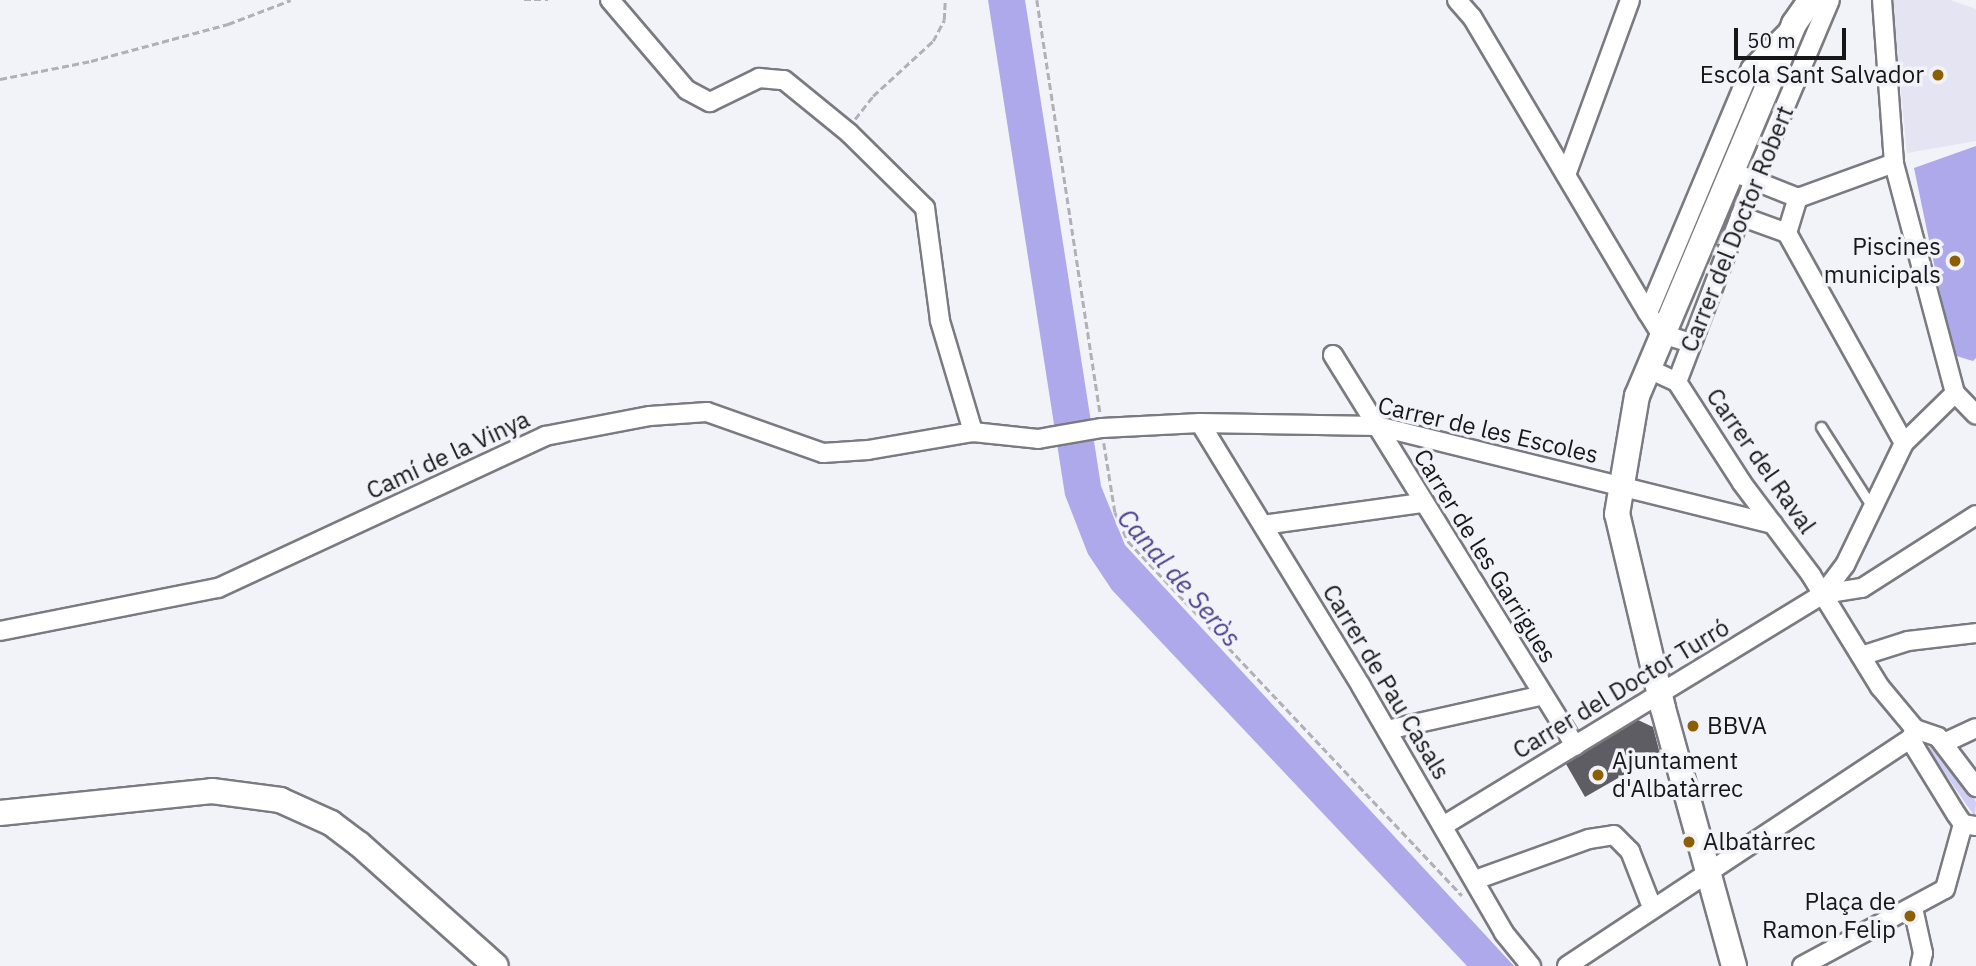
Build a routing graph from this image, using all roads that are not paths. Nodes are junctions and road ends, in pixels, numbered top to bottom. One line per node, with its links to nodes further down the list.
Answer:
1 (610, 0): 25 (street)
2 (1457, 0): 8 (street)
3 (1630, 0): 8 (street)
4 (1830, 0): 9 (street, Carrer del Doctor Robert)
5 (1882, 0): 7 (street)
6 (1801, 8): 9 (street, Carrer del Doctor Robert)
7 (1894, 163): 10 (street); 20 (street)
8 (1566, 175): 14 (street)
9 (1728, 181): 10 (street); 11 (street); 11 (street, Carrer del Doctor Robert); 14 (street, Carrer del Doctor Robert); 15 (street, Carrer del Doctor Robert)
10 (1798, 198): 13 (street)
11 (1747, 199): 12 (street, Carrer del Doctor Robert)
12 (1740, 216): 13 (street); 16 (street, Carrer del Doctor Robert)
13 (1787, 233): 27 (street)
14 (1648, 313): 15 (street, Carrer del Doctor Robert)
15 (1661, 334): 16 (street); 18 (street, Carrer del Doctor Robert)
16 (1691, 344): 19 (street, Carrer del Doctor Robert)
17 (1333, 355): 23 (street, Carrer de les Garrigues)
18 (1648, 369): 19 (street, Carrer del Raval); 28 (street, Carrer del Doctor Robert)
19 (1677, 382): 32 (street, Carrer del Raval)
20 (1955, 393): 21 (street); 27 (street)
21 (1976, 415)
22 (1200, 423): 23 (street, Carrer de les Escoles); 26 (street, Carrer de les Escoles); 33 (street, Carrer de Pau Casals)
23 (1377, 426): 28 (street, Carrer de les Escoles); 29 (street, Carrer de les Garrigues)
24 (1821, 427): 30 (lane)
25 (972, 432): 26 (street, Camí de la Vinya); 35 (street, Camí de la Vinya)
26 (1051, 437)
27 (1904, 443): 30 (street)
28 (1622, 487): 32 (street, Carrer de les Escoles); 39 (street, Carrer del Doctor Robert)
29 (1421, 503): 33 (street); 38 (street, Carrer de les Garrigues)
30 (1873, 509): 34 (street)
31 (1973, 523): 34 (street)
32 (1773, 524): 34 (street, Carrer del Raval)
33 (1263, 525): 41 (street, Carrer de Pau Casals)
34 (1823, 594): 37 (street, Carrer del Raval); 39 (street, Carrer del Doctor Turró)
35 (0, 631)
36 (1976, 633): 37 (street)
37 (1861, 656): 42 (street, Carrer del Raval)
38 (1543, 695): 41 (street); 44 (street, Carrer de les Garrigues)
39 (1660, 695): 44 (street, Carrer del Doctor Turró); 49 (street, Carrer del Doctor Robert)
40 (1976, 728): 43 (street)
41 (1387, 730): 48 (street, Carrer de Pau Casals)
42 (1913, 733): 43 (street); 47 (street, Carrer del Raval); 49 (street)
43 (1944, 743): 45 (street)
44 (1575, 746): 48 (street, Carrer del Doctor Turró)
45 (1976, 787)
46 (0, 813): 53 (street)
47 (1970, 825): 52 (street)
48 (1443, 826): 50 (street, Carrer de Pau Casals)
49 (1708, 869): 51 (street); 56 (street, Carrer del Doctor Robert)
50 (1475, 880): 51 (street); 54 (street, Carrer de Pau Casals)
51 (1651, 907): 55 (street)
52 (1913, 908): 57 (street); 58 (street)
53 (496, 966)
54 (1531, 966)
55 (1567, 966)
56 (1734, 966)
57 (1802, 966)
58 (1920, 966)

